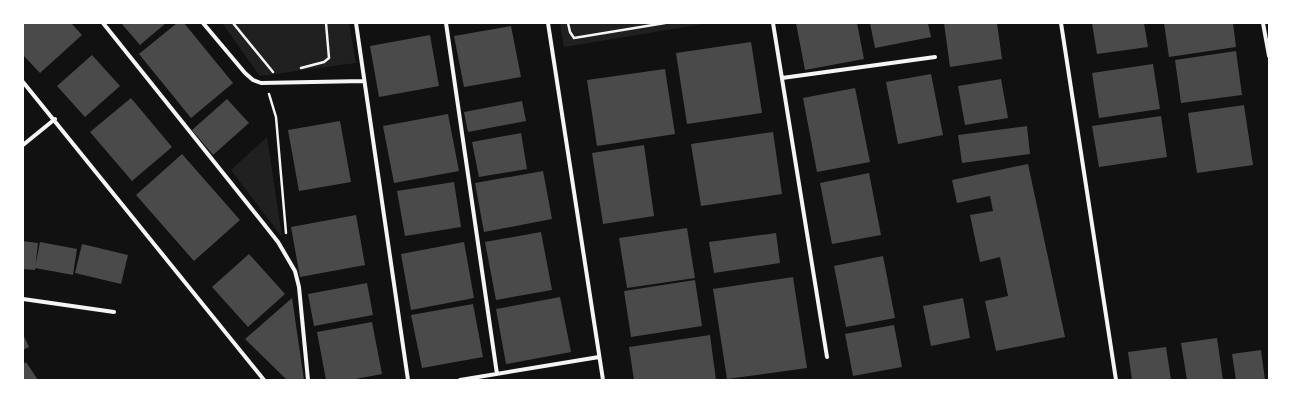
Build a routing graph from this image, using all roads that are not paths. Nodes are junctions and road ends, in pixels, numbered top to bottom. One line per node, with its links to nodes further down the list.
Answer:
1 (103, 23): 22 (street)
2 (203, 23): 12 (street)
3 (356, 23): 12 (street)
4 (446, 23): 20 (street)
5 (548, 23): 19 (street)
6 (773, 23): 11 (street)
7 (1061, 23): 26 (street)
8 (1263, 23): 9 (street)
9 (1269, 56)
10 (935, 57): 11 (street)
11 (782, 78): 18 (street)
12 (364, 80): 23 (street)
13 (23, 82): 14 (street)
14 (54, 119): 15 (street); 21 (street)
15 (23, 145)
16 (23, 299): 17 (street)
17 (114, 312)
18 (827, 356)
19 (599, 357): 20 (street); 25 (street)
20 (497, 374): 24 (street)
21 (264, 380)
22 (308, 380)
23 (408, 380)
24 (460, 380)
25 (603, 380)
26 (1116, 380)

